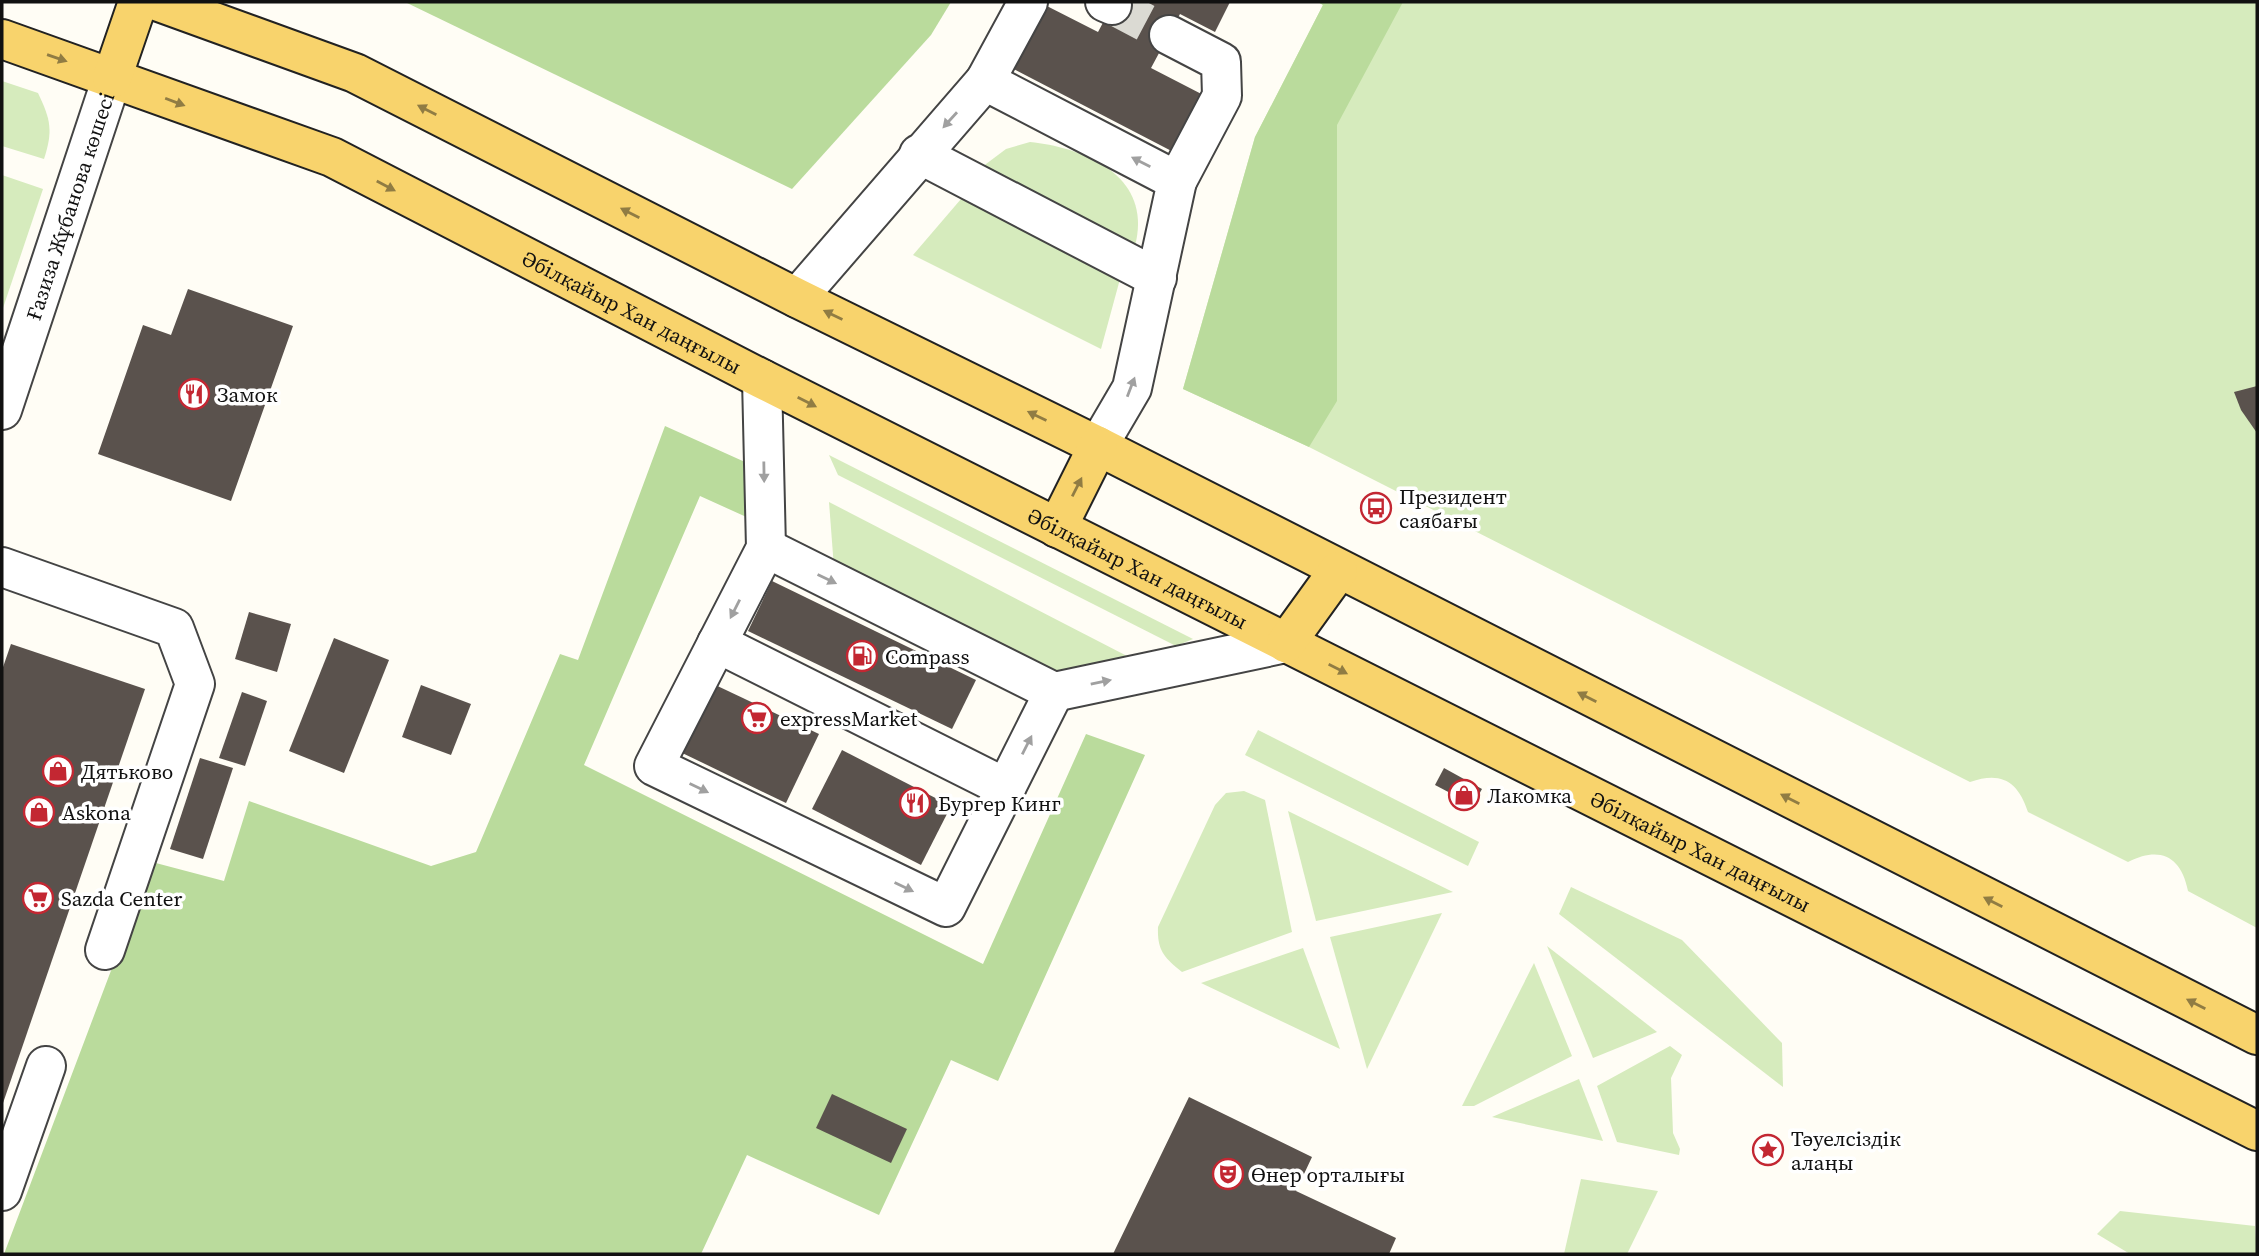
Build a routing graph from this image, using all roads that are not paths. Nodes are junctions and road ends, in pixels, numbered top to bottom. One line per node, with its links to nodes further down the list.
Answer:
1 (138, 2): 6 (main road, Ғазиза Жұбанова көшесі)
2 (159, 2): 11 (main road, one-way to 2)
3 (1028, 2): 7 (street)
4 (1169, 35): 9 (street)
5 (2, 39): 6 (main road, Әбілқайыр Хан даңғылы, one-way to 6)
6 (111, 78): 12 (street, Ғазиза Жұбанова көшесі); 13 (main road, Әбілқайыр Хан даңғылы, one-way to 13)
7 (985, 81): 8 (street, one-way to 8); 9 (street, one-way to 7)
8 (919, 154): 10 (street); 11 (street)
9 (1177, 181): 10 (street)
10 (1157, 278): 15 (street, one-way to 10)
11 (797, 298): 15 (main road, one-way to 11)
12 (10, 357): 14 (street, Ғазиза Жұбанова көшесі)
13 (762, 379): 16 (main road, Әбілқайыр Хан даңғылы, one-way to 16); 17 (street, one-way to 17)
14 (2, 410)
15 (1098, 446): 16 (main road, one-way to 15); 19 (main road)
16 (1057, 528): 21 (main road, Әбілқайыр Хан даңғылы)
17 (766, 548): 20 (street, one-way to 20); 22 (street, one-way to 22)
18 (2, 567): 24 (street)
19 (1338, 571): 21 (main road); 25 (main road, one-way to 19)
20 (717, 643): 23 (street); 23 (street, one-way to 23)
21 (1286, 643): 22 (street, one-way to 21); 27 (main road, Әбілқайыр Хан даңғылы, one-way to 27)
22 (1054, 692): 23 (street, one-way to 22)
23 (1006, 788)
24 (105, 950)
25 (2257, 1035)
26 (46, 1066): 28 (street)
27 (2257, 1131)
28 (2, 1191)

